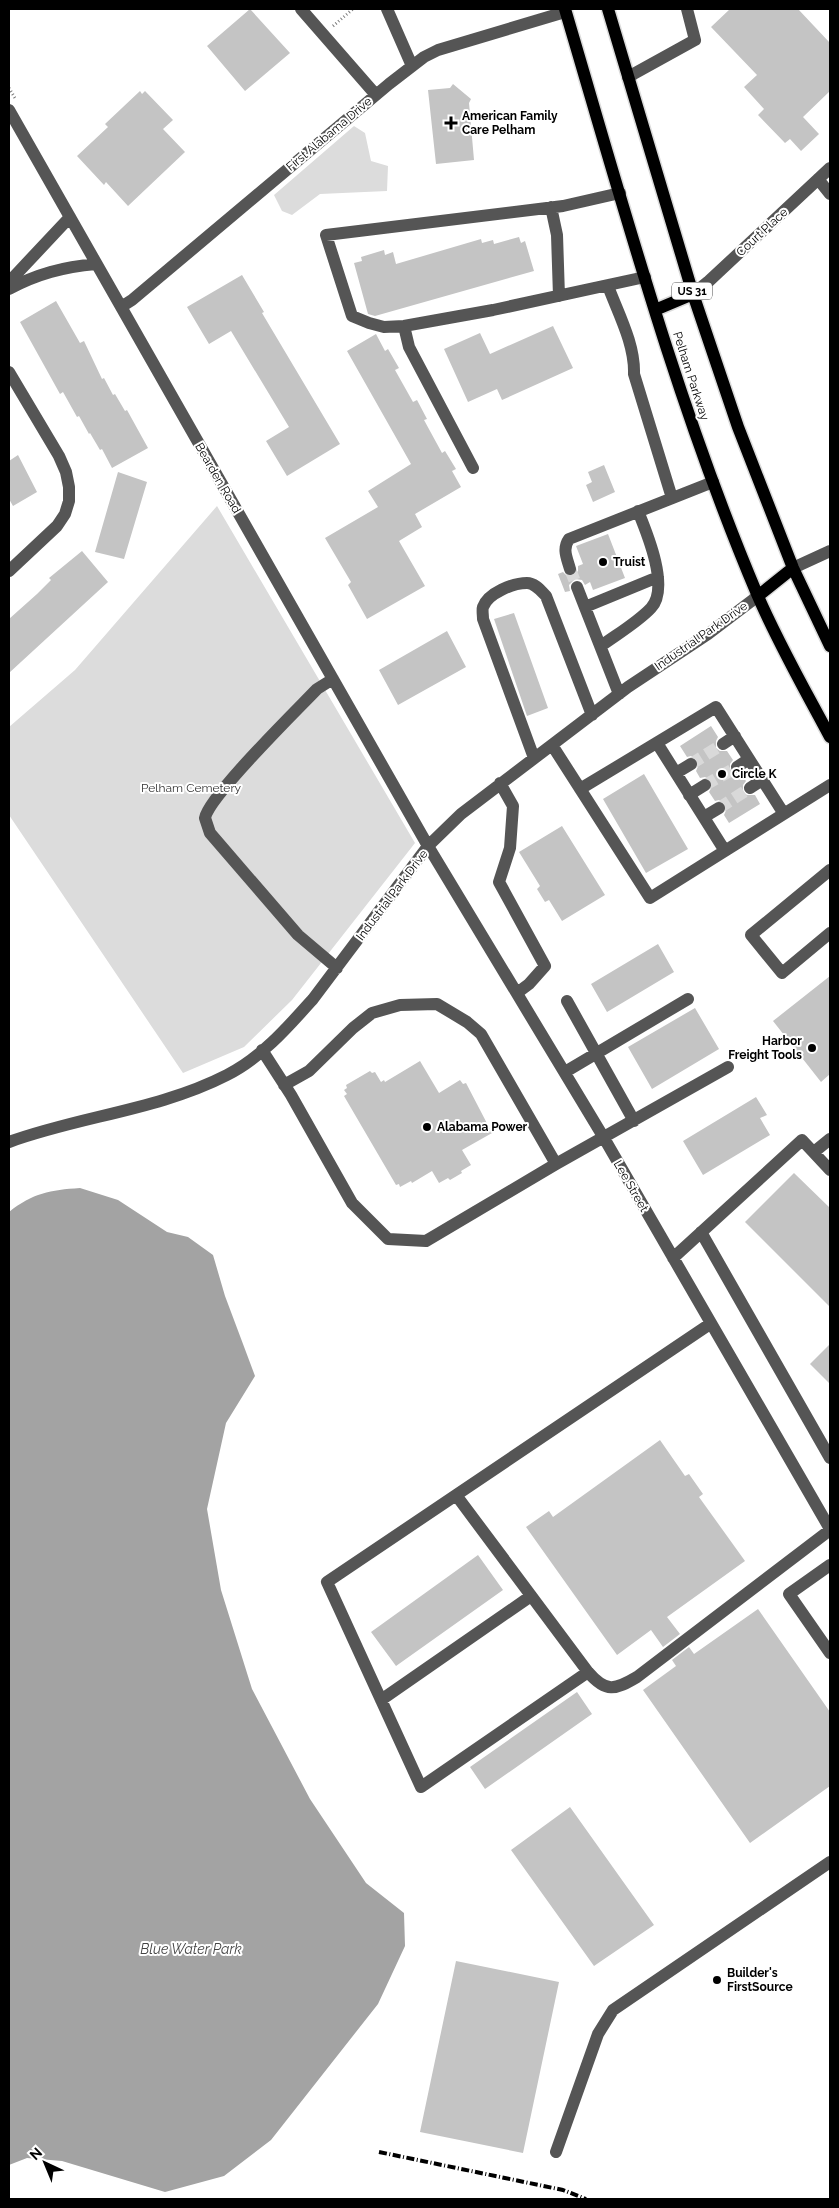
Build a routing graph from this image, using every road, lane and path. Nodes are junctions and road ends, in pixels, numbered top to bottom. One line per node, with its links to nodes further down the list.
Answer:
1 (301, 9): 7 (street)
2 (353, 9): 7 (path)
3 (387, 9): 8 (street)
4 (608, 9): 9 (main road, US 31)
5 (687, 9): 9 (street)
6 (565, 10): 8 (street, First Alabama Drive); 14 (main road, Pelham Parkway)
7 (324, 35): 10 (street)
8 (412, 66): 10 (street, First Alabama Drive)
9 (628, 77): 23 (main road, US 31)
10 (376, 95): 25 (street, First Alabama Drive)
11 (9, 110): 17 (street, Bearden Road)
12 (830, 168): 13 (street, Court Place)
13 (818, 179): 15 (street); 23 (street, Court Place)
14 (620, 193): 16 (street); 19 (main road, Pelham Parkway)
15 (830, 194)
16 (551, 207): 24 (street); 27 (street)
17 (70, 217): 18 (street, Bearden Road); 20 (street)
18 (96, 264): 22 (street); 25 (street, Bearden Road)
19 (645, 277): 21 (street); 26 (main road, Pelham Parkway)
20 (9, 282)
21 (608, 286): 24 (street); 31 (street)
22 (9, 289)
23 (693, 294): 26 (main road); 34 (main road, US 31)
24 (559, 296): 27 (street)
25 (120, 307): 43 (street, Bearden Road)
26 (655, 310): 30 (main road, Pelham Parkway)
27 (404, 326): 29 (street)
28 (9, 372): 36 (street)
29 (473, 468)
30 (713, 482): 31 (street); 39 (main road, Pelham Parkway)
31 (672, 498): 32 (street)
32 (638, 511): 35 (street); 37 (street)
33 (830, 551): 34 (street)
34 (793, 568): 39 (main road); 42 (main road, US 31)
35 (570, 569)
36 (9, 571)
37 (658, 577): 40 (street); 41 (street)
38 (578, 587): 40 (street)
39 (758, 596): 44 (street, Industrial Park Drive); 47 (main road, Pelham Parkway)
40 (585, 607): 41 (street)
41 (601, 646): 44 (street)
42 (830, 646)
43 (333, 679): 66 (street, Bearden Road); 70 (street)
44 (619, 694): 45 (street, Industrial Park Drive)
45 (592, 715): 50 (street, Industrial Park Drive); 51 (street)
46 (735, 736): 48 (street); 49 (street); 52 (street)
47 (830, 737)
48 (657, 743): 55 (street); 61 (street)
49 (723, 744)
50 (552, 745): 51 (street, Industrial Park Drive); 61 (street)
51 (534, 758): 57 (street, Industrial Park Drive)
52 (749, 759): 54 (street); 56 (street)
53 (691, 764): 55 (street)
54 (737, 766)
55 (676, 773): 62 (street)
56 (762, 780): 60 (street); 64 (street)
57 (500, 784): 66 (street, Industrial Park Drive); 71 (street)
58 (705, 785): 62 (street)
59 (830, 785): 64 (street)
60 (750, 788)
61 (580, 789): 67 (street)
62 (690, 794): 65 (street)
63 (719, 808): 65 (street)
64 (784, 814): 67 (street)
65 (704, 817): 67 (street)
66 (428, 846): 70 (street, Industrial Park Drive); 71 (street, Lee Street)
67 (726, 851)
68 (830, 870): 69 (street)
69 (830, 933)
70 (337, 968): 74 (street, Industrial Park Drive)
71 (517, 993): 77 (street, Lee Street)
72 (688, 999): 75 (street)
73 (567, 1002): 75 (street)
74 (262, 1050): 78 (street); 82 (street, Industrial Park Drive)
75 (596, 1054): 77 (street); 79 (street)
76 (728, 1067): 79 (street)
77 (565, 1072): 80 (street, Lee Street)
78 (284, 1085): 84 (street); 84 (street)
79 (634, 1121): 80 (street)
80 (604, 1138): 84 (street); 87 (street, Lee Street)
81 (830, 1139): 83 (street)
82 (9, 1142)
83 (814, 1152): 85 (street); 86 (street)
84 (556, 1164)
85 (830, 1170)
86 (701, 1232): 87 (street); 89 (street)
87 (672, 1258): 88 (street, Lee Street)
88 (710, 1324): 90 (street); 91 (street, Lee Street)
89 (830, 1458)
90 (456, 1495): 93 (street); 96 (street)
91 (830, 1529): 95 (street)
92 (830, 1565): 94 (street)
93 (531, 1596): 95 (street); 96 (street)
94 (830, 1653)
95 (588, 1672): 96 (street)
96 (381, 1700)
97 (830, 1862): 98 (street)
98 (556, 2152)

